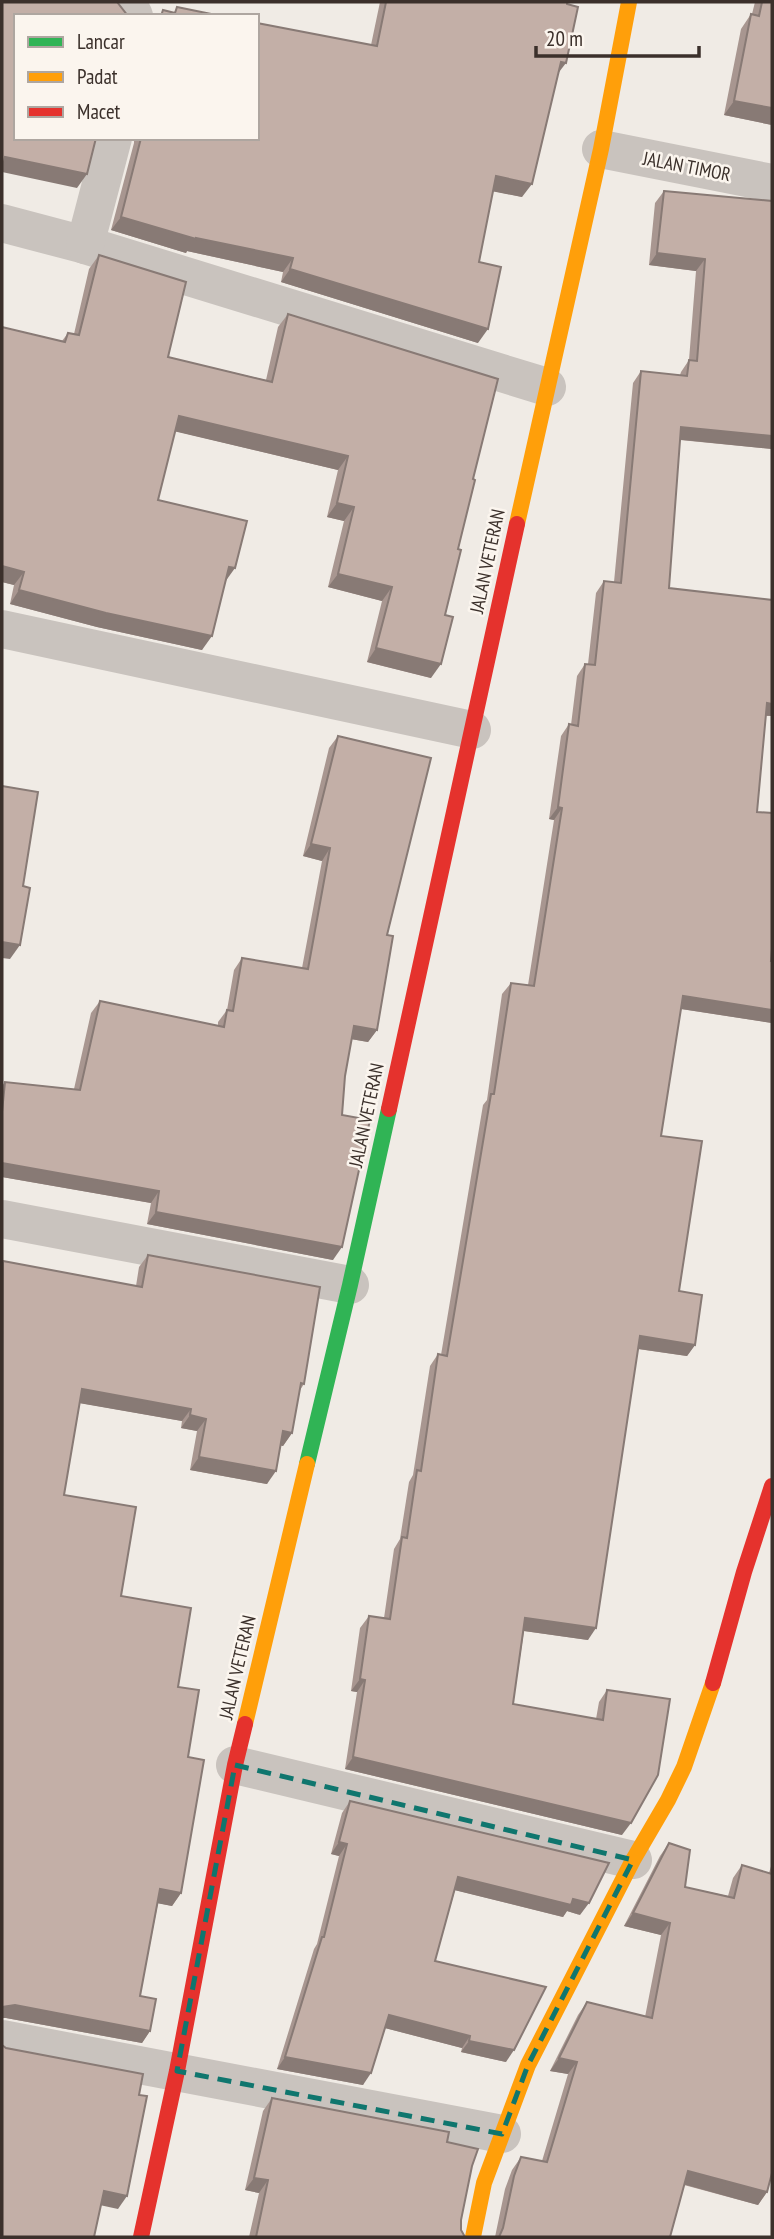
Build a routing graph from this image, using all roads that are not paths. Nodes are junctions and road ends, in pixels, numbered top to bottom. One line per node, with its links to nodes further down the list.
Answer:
1 (629, 2): 3 (main road, JALAN VETERAN)
2 (112, 140): 6 (street)
3 (601, 149): 4 (street, JALAN TIMOR); 7 (main road, JALAN VETERAN)
4 (772, 183)
5 (2, 223): 6 (street)
6 (85, 245): 7 (street)
7 (547, 387): 9 (main road, JALAN VETERAN)
8 (2, 629): 9 (street)
9 (472, 730): 11 (main road, JALAN VETERAN)
10 (2, 1219): 11 (street)
11 (351, 1285): 13 (main road, JALAN VETERAN)
12 (772, 1486): 14 (main road)
13 (235, 1765): 14 (street); 16 (main road, JALAN VETERAN)
14 (614, 1855): 17 (main road)
15 (2, 2039): 16 (street)
16 (177, 2071): 17 (street); 18 (main road, JALAN VETERAN)
17 (502, 2134): 19 (main road)
18 (141, 2237)
19 (473, 2237)

